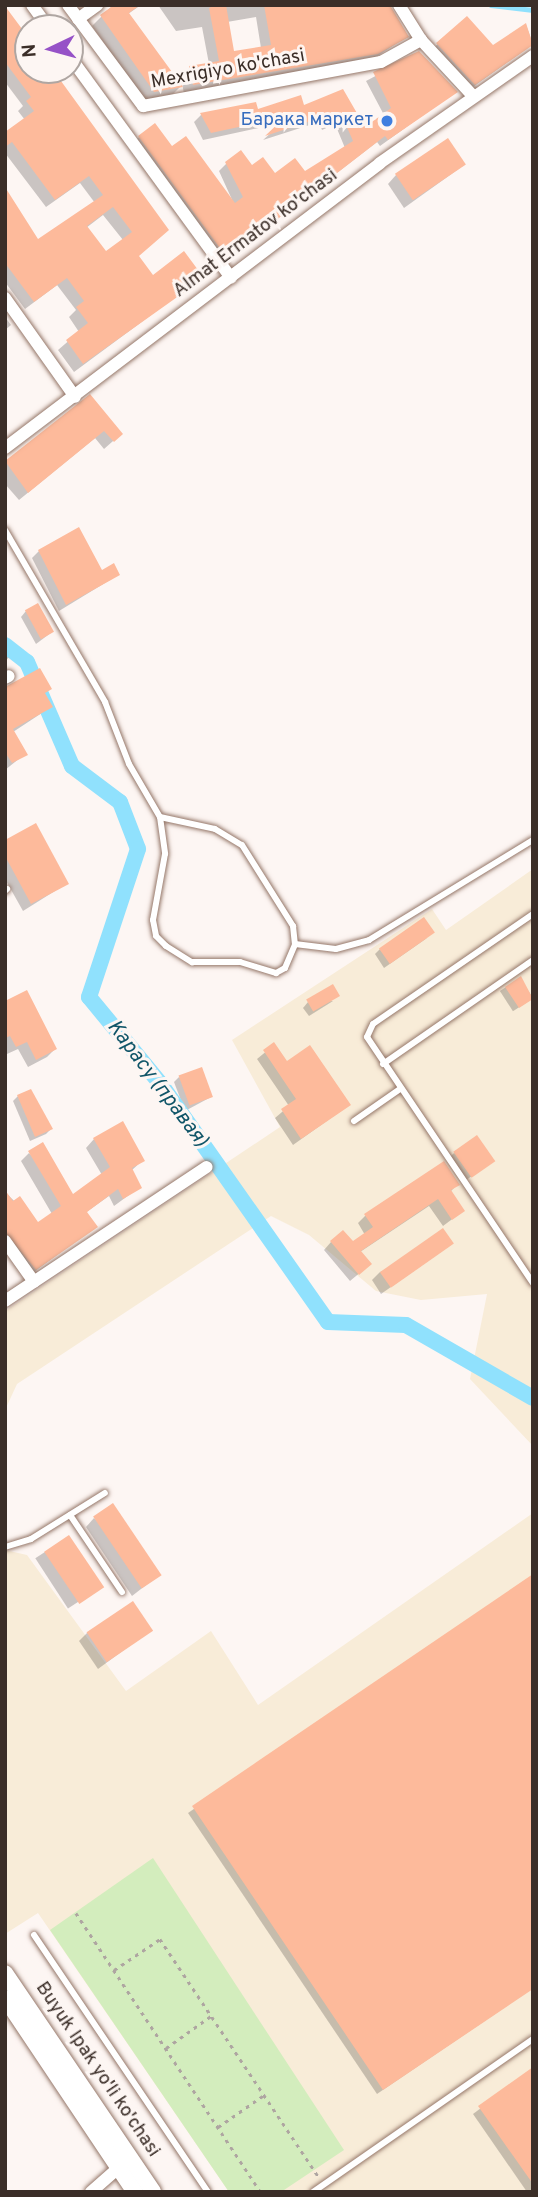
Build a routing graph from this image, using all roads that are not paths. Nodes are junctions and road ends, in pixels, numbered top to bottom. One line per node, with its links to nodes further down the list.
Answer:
1 (399, 5): 3 (street)
2 (84, 27): 3 (street, Mexrigiyo ko'chasi)
3 (421, 40): 6 (street)
4 (533, 56): 6 (street, Almat Ermatov ko'chasi)
5 (84, 76): 7 (street)
6 (473, 96): 7 (street, Almat Ermatov ko'chasi)
7 (231, 278): 9 (street, Almat Ermatov ko'chasi)
8 (5, 298): 9 (street)
9 (75, 397): 10 (street, Almat Ermatov ko'chasi)
10 (5, 448)
11 (5, 530): 12 (lane)
12 (160, 817): 15 (lane); 15 (lane)
13 (533, 840): 15 (lane)
14 (533, 914): 17 (lane)
15 (295, 944)
16 (533, 960): 17 (lane)
17 (383, 1064): 18 (lane)
18 (400, 1089): 19 (lane); 23 (lane)
19 (354, 1121)
20 (207, 1167): 22 (street)
21 (5, 1241): 22 (street)
22 (34, 1282): 24 (street)
23 (533, 1283)
24 (5, 1301)
25 (105, 1493): 26 (lane)
26 (71, 1515): 27 (lane); 28 (lane)
27 (5, 1547)
28 (122, 1592)
29 (34, 1935): 37 (lane)
30 (5, 1972): 33 (street, Buyuk Ipak yo'li ko'chasi)
31 (5, 1998): 33 (street, Buyuk Ipak yo'li ko'chasi)
32 (533, 2039): 38 (lane)
33 (125, 2162): 34 (street); 35 (street, Buyuk Ipak yo'li ko'chasi); 36 (street, Buyuk Ipak yo'li ko'chasi)
34 (91, 2192)
35 (135, 2192)
36 (153, 2192)
37 (208, 2192)
38 (313, 2192)

